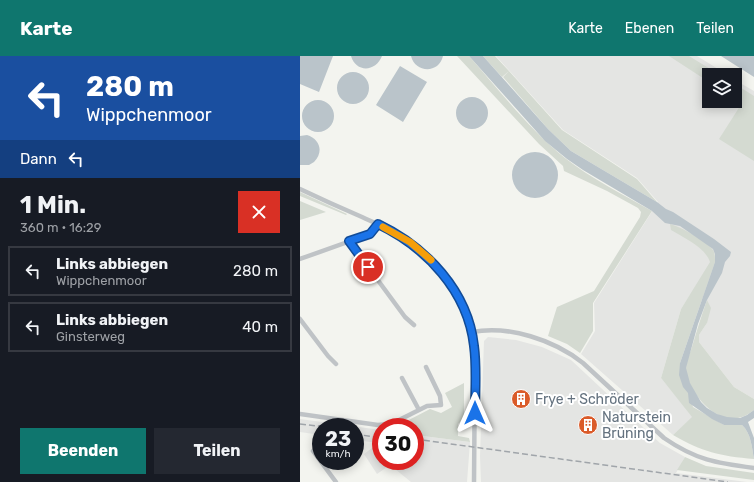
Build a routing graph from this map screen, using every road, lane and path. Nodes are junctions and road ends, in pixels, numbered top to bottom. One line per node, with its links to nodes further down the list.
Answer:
1 (300, 189): 2 (street)
2 (378, 224): 3 (street); 7 (street)
3 (349, 241): 4 (street); 6 (street)
4 (300, 259)
5 (300, 319): 8 (street)
6 (414, 326)
7 (472, 332): 13 (street); 16 (street)
8 (336, 364)
9 (426, 367): 11 (street)
10 (402, 378): 11 (street)
11 (419, 410): 12 (street)
12 (300, 414)
13 (754, 468)
14 (326, 470): 15 (street)
15 (333, 481)
16 (474, 482)

